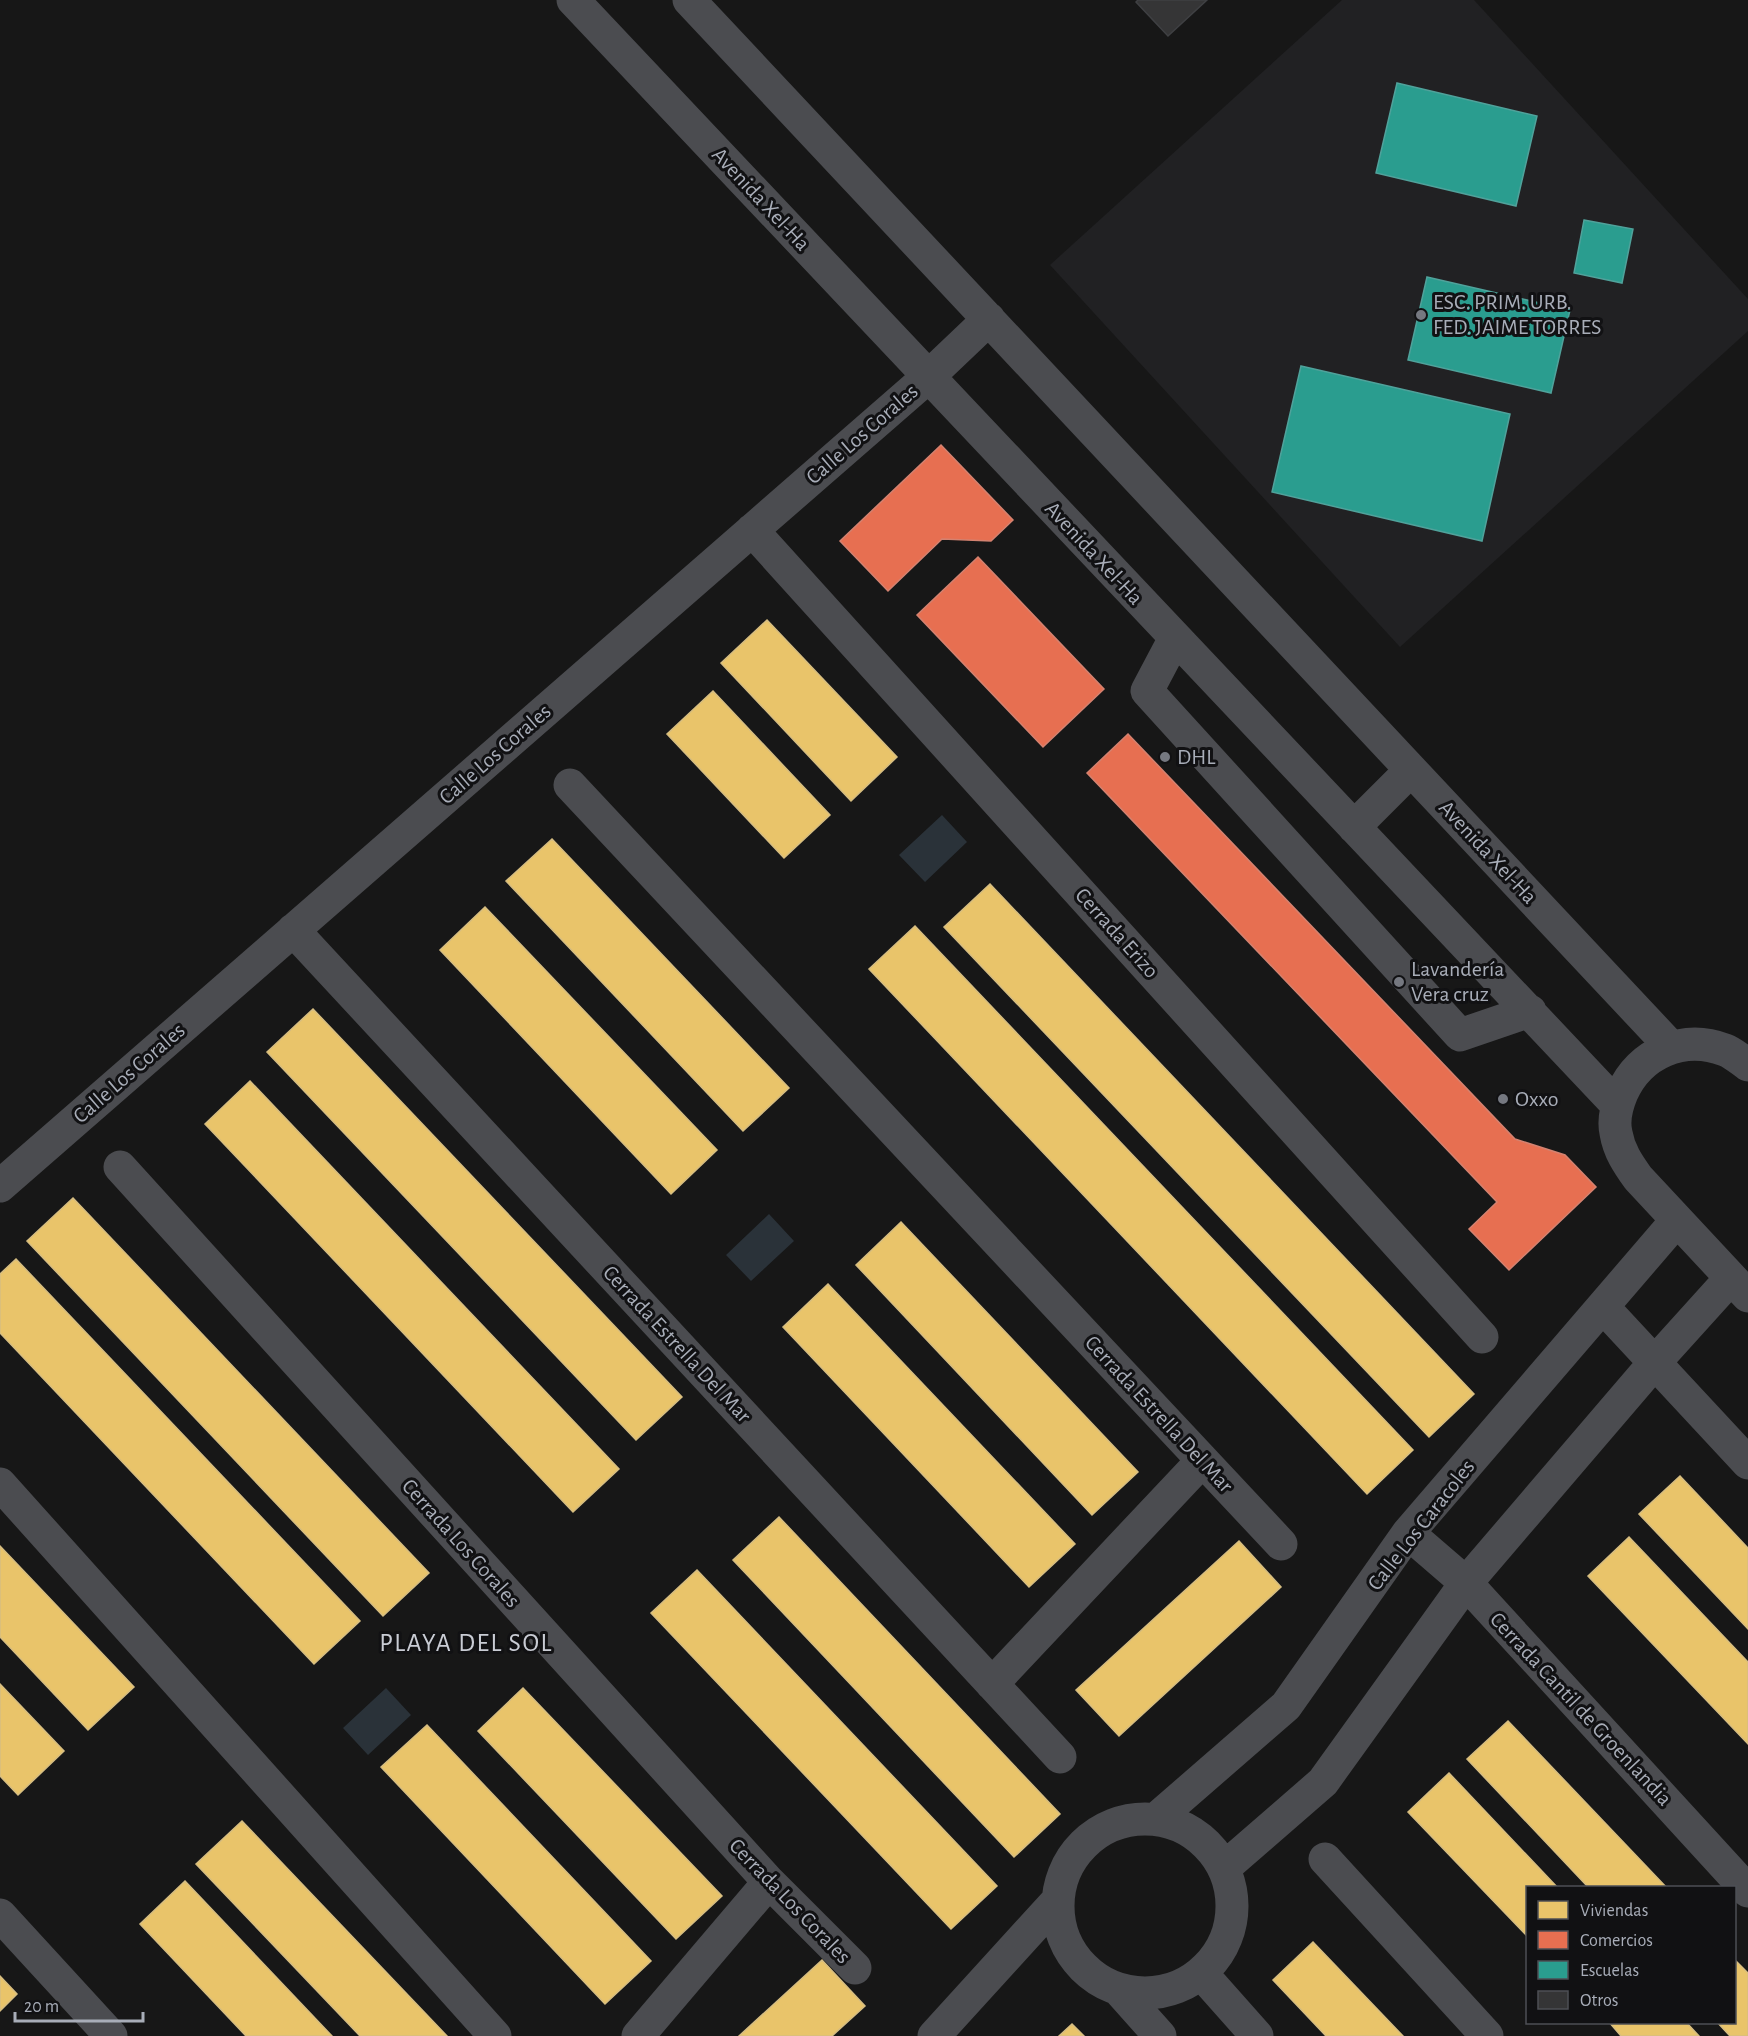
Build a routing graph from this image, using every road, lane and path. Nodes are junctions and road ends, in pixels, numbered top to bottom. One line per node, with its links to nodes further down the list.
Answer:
1 (573, 0): 4 (street, Avenida Xel-Ha)
2 (689, 0): 3 (street, Avenida Xel-Ha)
3 (989, 319): 4 (street, Calle Los Corales); 7 (street, Avenida Xel-Ha)
4 (928, 377): 5 (street, Calle Los Corales); 6 (street, Avenida Xel-Ha)
5 (752, 530): 10 (street, Calle Los Corales); 20 (street, Cerrada Erizo)
6 (1174, 638): 9 (street, Avenida Xel-Ha); 11 (street)
7 (1411, 770): 9 (street); 12 (street, Avenida Xel-Ha)
8 (570, 785): 22 (street, Cerrada Estrella Del Mar)
9 (1354, 827): 11 (street, Avenida Xel-Ha)
10 (293, 930): 16 (street, Calle Los Corales); 28 (street, Cerrada Estrella Del Mar)
11 (1530, 1011): 14 (street, Avenida Xel-Ha)
12 (1671, 1047): 13 (street); 14 (street)
13 (1748, 1065)
14 (1617, 1105): 17 (street)
15 (120, 1167): 33 (street, Cerrada Los Corales)
16 (0, 1186)
17 (1677, 1220): 18 (street); 19 (street, Calle Los Caracoles)
18 (1739, 1287): 21 (street)
19 (1603, 1307): 21 (street); 25 (street, Calle Los Caracoles)
20 (1482, 1337)
21 (1656, 1361): 23 (street); 27 (street)
22 (1202, 1461): 26 (street, Cerrada Estrella Del Mar); 28 (street)
23 (1748, 1463)
24 (0, 1484): 41 (street)
25 (1408, 1533): 27 (street, Cerrada Cantil de Groenlandia); 30 (street, Calle Los Caracoles)
26 (1281, 1544)
27 (1466, 1583): 32 (street); 34 (street, Cerrada Cantil de Groenlandia)
28 (992, 1684): 29 (street, Cerrada Estrella Del Mar)
29 (1060, 1757)
30 (1156, 1818): 32 (street); 35 (street)
31 (1325, 1859): 46 (street)
32 (1224, 1868): 38 (street)
33 (769, 1882): 37 (street, Cerrada Los Corales); 42 (street)
34 (1748, 1891)
35 (1057, 1901): 39 (street); 43 (street)
36 (0, 1915): 40 (street)
37 (855, 1968)
38 (1202, 1974): 39 (street); 45 (street)
39 (1119, 1990): 44 (street)
40 (111, 2036)
41 (495, 2036)
42 (638, 2036)
43 (934, 2036)
44 (1160, 2036)
45 (1257, 2036)
46 (1487, 2036)

